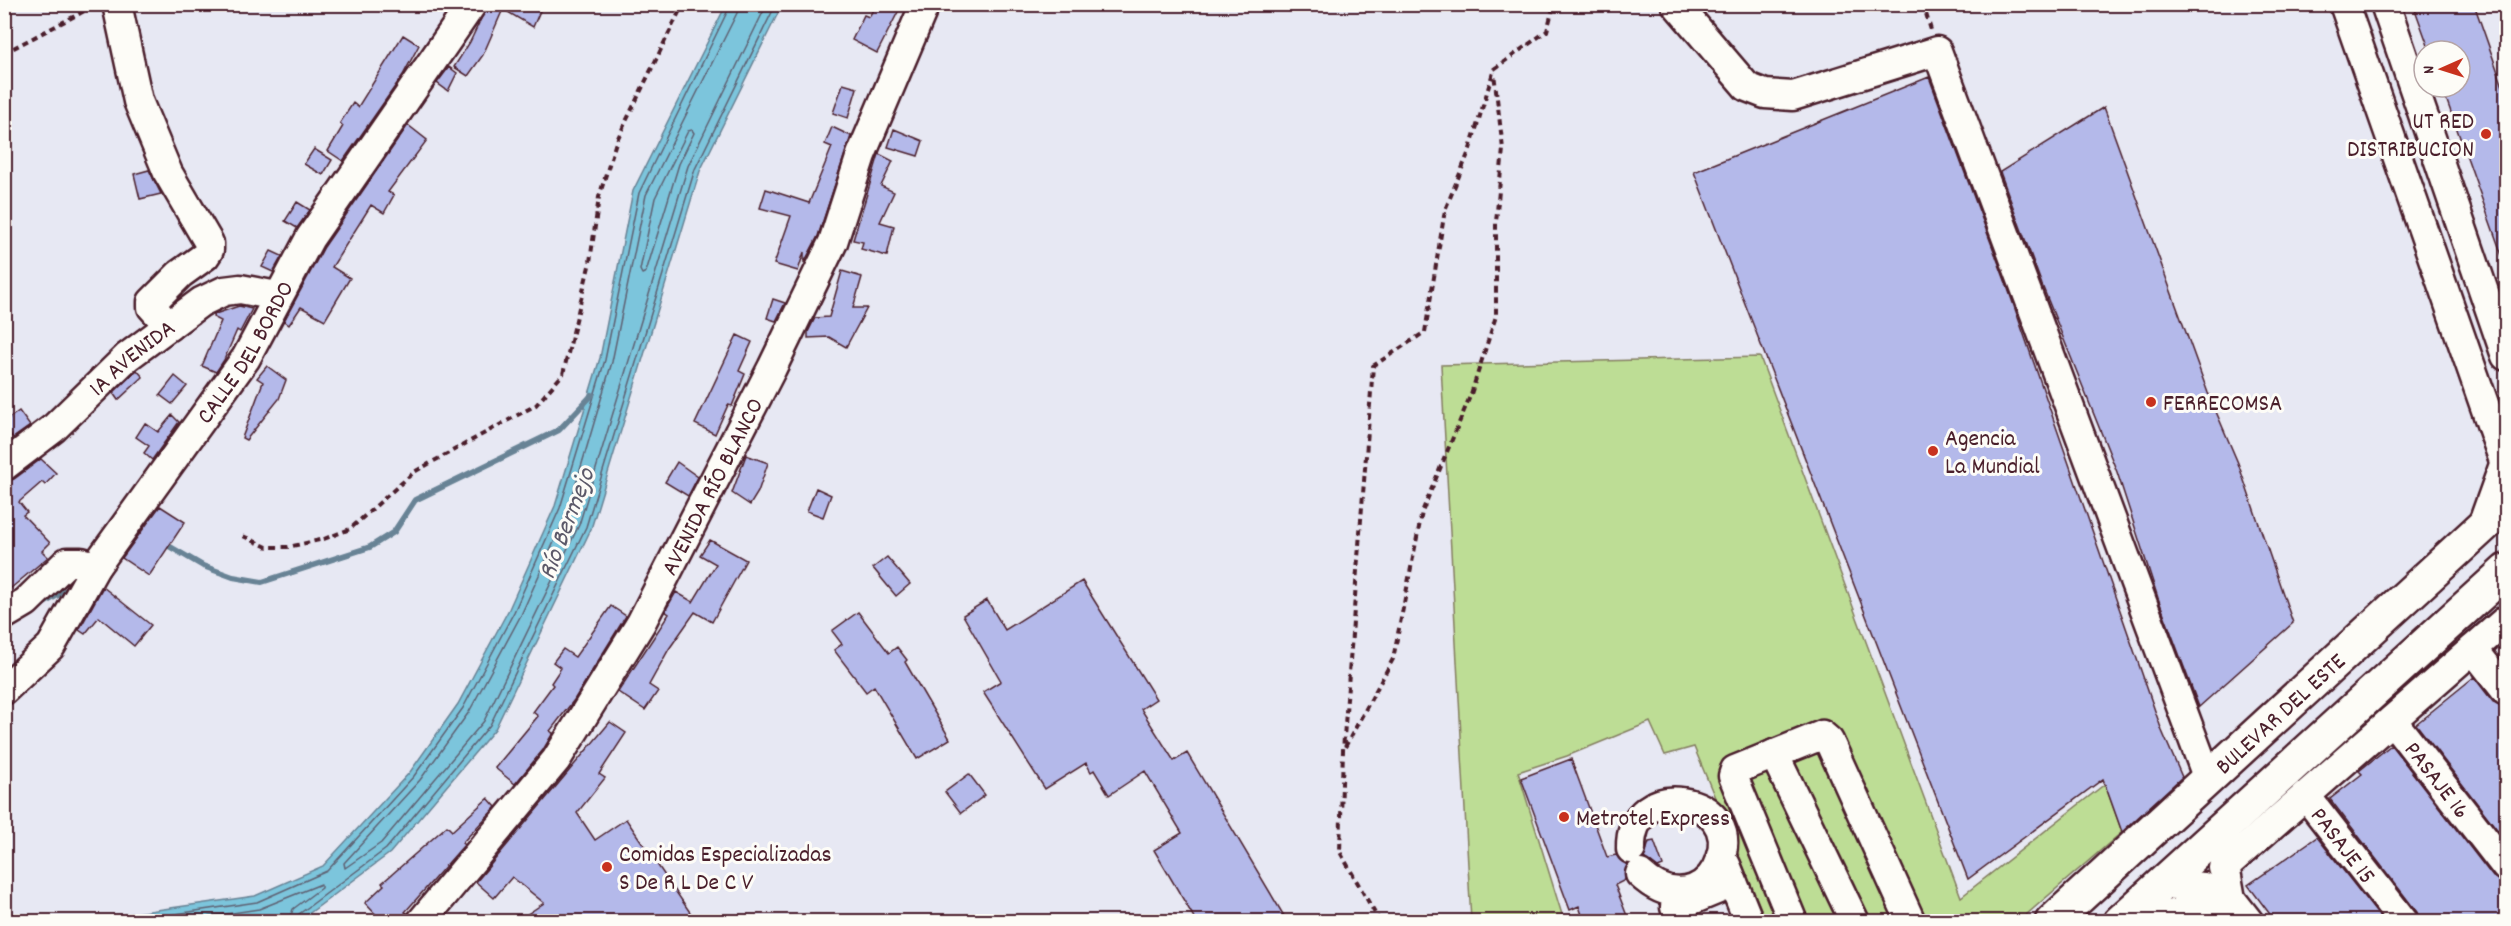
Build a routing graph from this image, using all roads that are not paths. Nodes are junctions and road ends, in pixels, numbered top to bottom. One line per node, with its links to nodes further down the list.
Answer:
1 (117, 4): 18 (street)
2 (472, 4): 17 (street, CALLE DEL BORDO)
3 (925, 4): 43 (street, AVENIDA RÍO BLANCO)
4 (1676, 4): 33 (street)
5 (2385, 4): 7 (street)
6 (2351, 7): 8 (street)
7 (2398, 47): 8 (street); 9 (street)
8 (2364, 60): 10 (street)
9 (2417, 101): 10 (street); 11 (street)
10 (2383, 114): 12 (street)
11 (2434, 150): 12 (street); 13 (street)
12 (2400, 163): 14 (street)
13 (2453, 206): 14 (street); 15 (street)
14 (2419, 218): 16 (street)
15 (2468, 250): 16 (street); 19 (street)
16 (2435, 263): 20 (street)
17 (277, 296): 18 (street, 1A AVENIDA); 24 (street, CALLE DEL BORDO)
18 (169, 326): 21 (street, 1A AVENIDA)
19 (2506, 356)
20 (2505, 460): 23 (street)
21 (4, 466)
22 (2506, 505): 23 (highway, BULEVAR DEL ESTE)
23 (2482, 526): 33 (highway, BULEVAR DEL ESTE)
24 (96, 566): 26 (street); 29 (street, CALLE DEL BORDO)
25 (2506, 571): 35 (highway, BULEVAR DEL ESTE)
26 (4, 615)
27 (2506, 620): 28 (street)
28 (2473, 649): 30 (street); 31 (street)
29 (4, 690)
30 (2506, 691)
31 (2392, 720): 34 (street); 37 (street, PASAJE 16)
32 (1774, 754): 42 (street); 46 (street); 47 (street)
33 (2208, 779): 48 (highway, BULEVAR DEL ESTE)
34 (2306, 795): 38 (street); 52 (street, PASAJE 15)
35 (2220, 831): 38 (street); 40 (highway, BULEVAR DEL ESTE)
36 (1722, 854): 36 (street); 39 (street)
37 (2506, 867)
38 (2223, 868): 41 (street)
39 (1733, 883): 44 (street); 45 (street)
40 (2161, 884): 41 (street); 49 (highway, BULEVAR DEL ESTE)
41 (2232, 899): 50 (street); 51 (street)
42 (1908, 920)
43 (421, 921)
44 (1679, 921)
45 (1749, 921)
46 (1793, 921)
47 (1855, 921)
48 (2052, 921)
49 (2120, 921)
50 (2162, 921)
51 (2248, 921)
52 (2404, 921)

